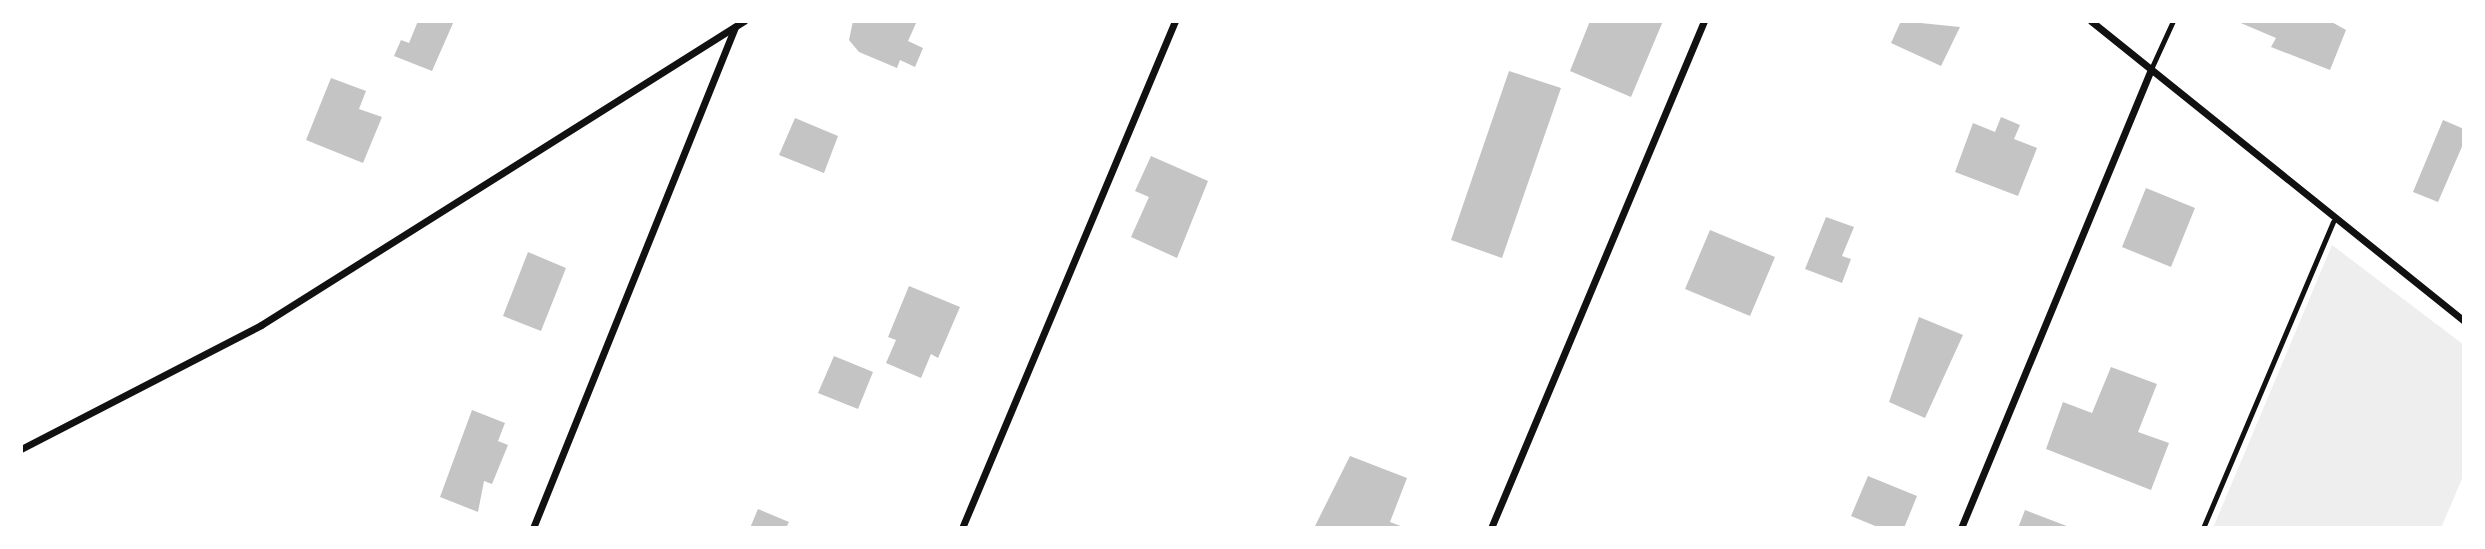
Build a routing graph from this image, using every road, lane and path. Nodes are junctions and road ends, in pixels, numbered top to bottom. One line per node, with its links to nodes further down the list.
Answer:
1 (744, 21): 6 (street)
2 (1175, 21): 12 (street)
3 (1704, 21): 13 (street)
4 (2091, 21): 7 (street)
5 (2173, 21): 7 (lane)
6 (736, 26): 10 (street); 11 (street)
7 (2151, 69): 8 (street); 14 (street)
8 (2333, 221): 9 (street); 15 (lane)
9 (2464, 321)
10 (21, 449)
11 (533, 528)
12 (962, 528)
13 (1491, 528)
14 (1961, 528)
15 (2203, 528)

